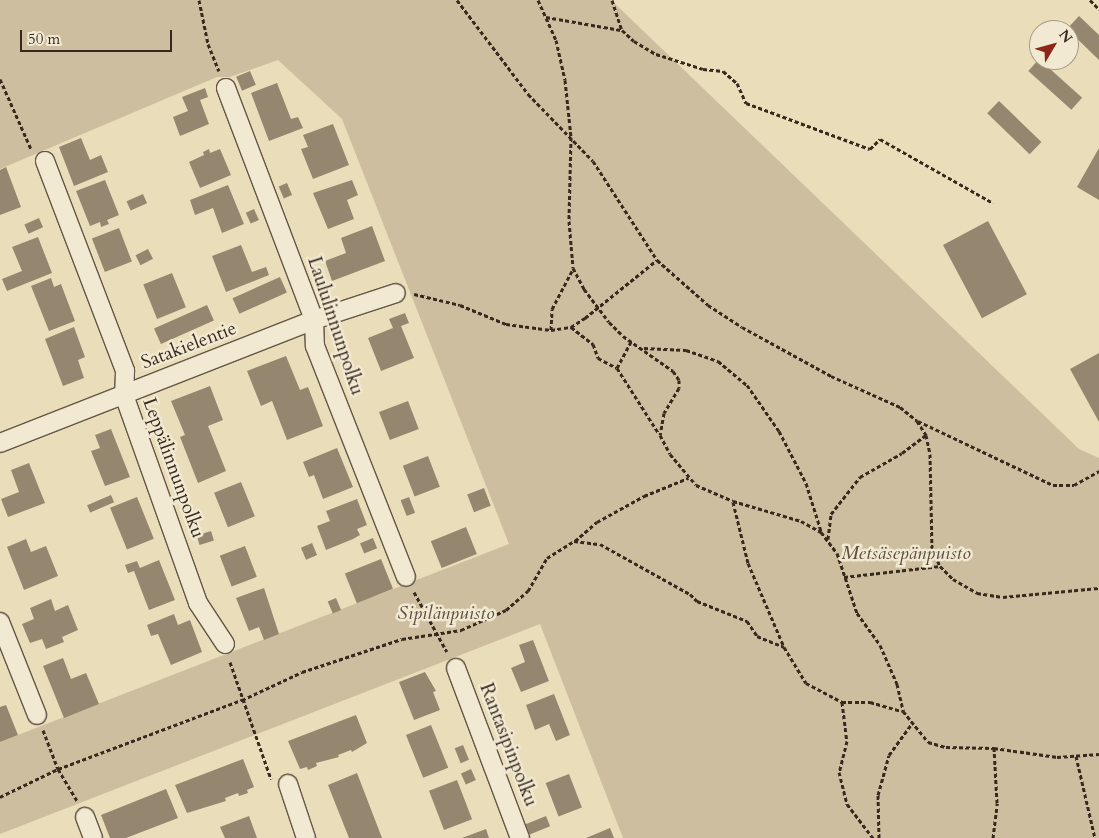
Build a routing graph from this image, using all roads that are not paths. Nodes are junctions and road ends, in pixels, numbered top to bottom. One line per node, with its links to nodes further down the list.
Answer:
1 (226, 88): 4 (street, Laululinnunpolku)
2 (45, 161): 5 (street, Leppälinnunpolku)
3 (396, 293): 4 (street, Satakielentie)
4 (314, 320): 5 (street, Satakielentie); 7 (street, Laululinnunpolku)
5 (124, 394): 6 (street, Satakielentie); 9 (street, Leppälinnunpolku)
6 (0, 443)
7 (406, 576)
8 (0, 622): 11 (street)
9 (225, 644)
10 (456, 668): 16 (street, Rantasipinpolku)
11 (37, 716)
12 (288, 784): 15 (street)
13 (86, 817): 14 (street)
14 (93, 838)
15 (306, 838)
16 (520, 838)

